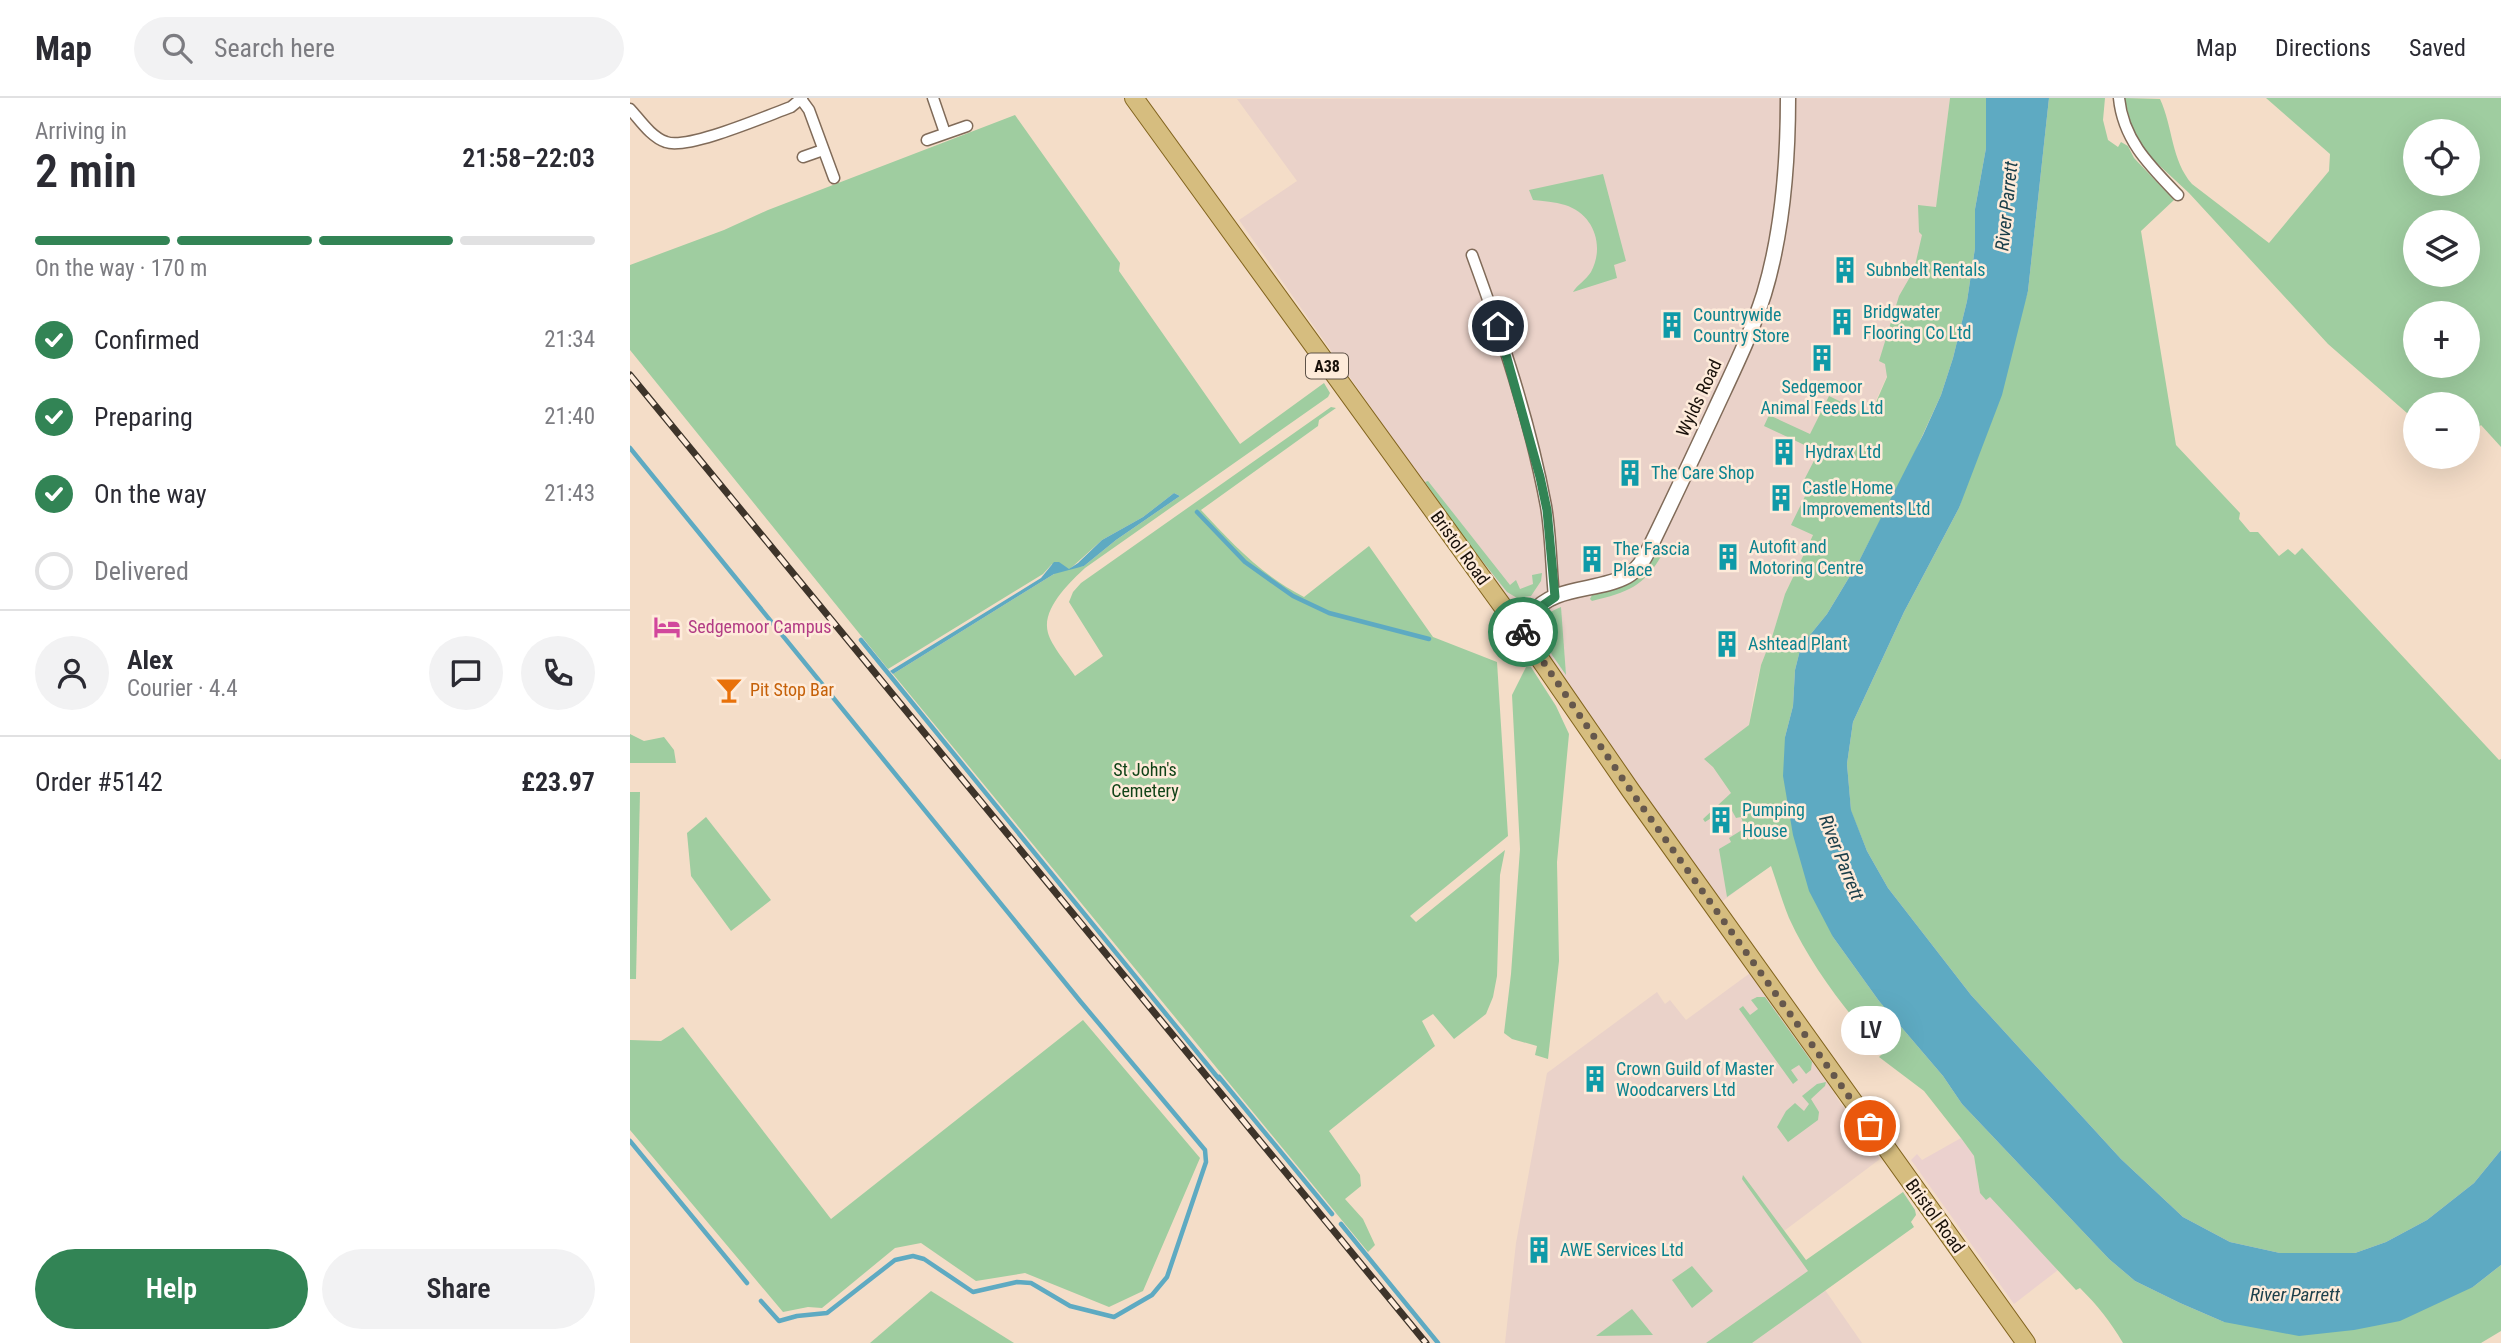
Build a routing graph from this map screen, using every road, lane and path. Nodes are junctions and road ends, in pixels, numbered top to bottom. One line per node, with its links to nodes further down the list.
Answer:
1 (933, 98): 8 (street)
2 (1134, 98): 16 (main road, Bristol Road / A38)
3 (1788, 98): 15 (street, Wylds Road)
4 (2119, 98): 13 (street)
5 (799, 99): 6 (street); 10 (street)
6 (630, 109)
7 (967, 126): 8 (street)
8 (946, 133): 9 (street)
9 (927, 140)
10 (823, 150): 11 (street); 12 (street)
11 (803, 157)
12 (834, 178)
13 (2178, 195)
14 (1472, 255): 15 (street)
15 (1555, 597): 16 (street, Wylds Road)
16 (1522, 633): 17 (main road, Bristol Road / A38)
17 (2026, 1343)

